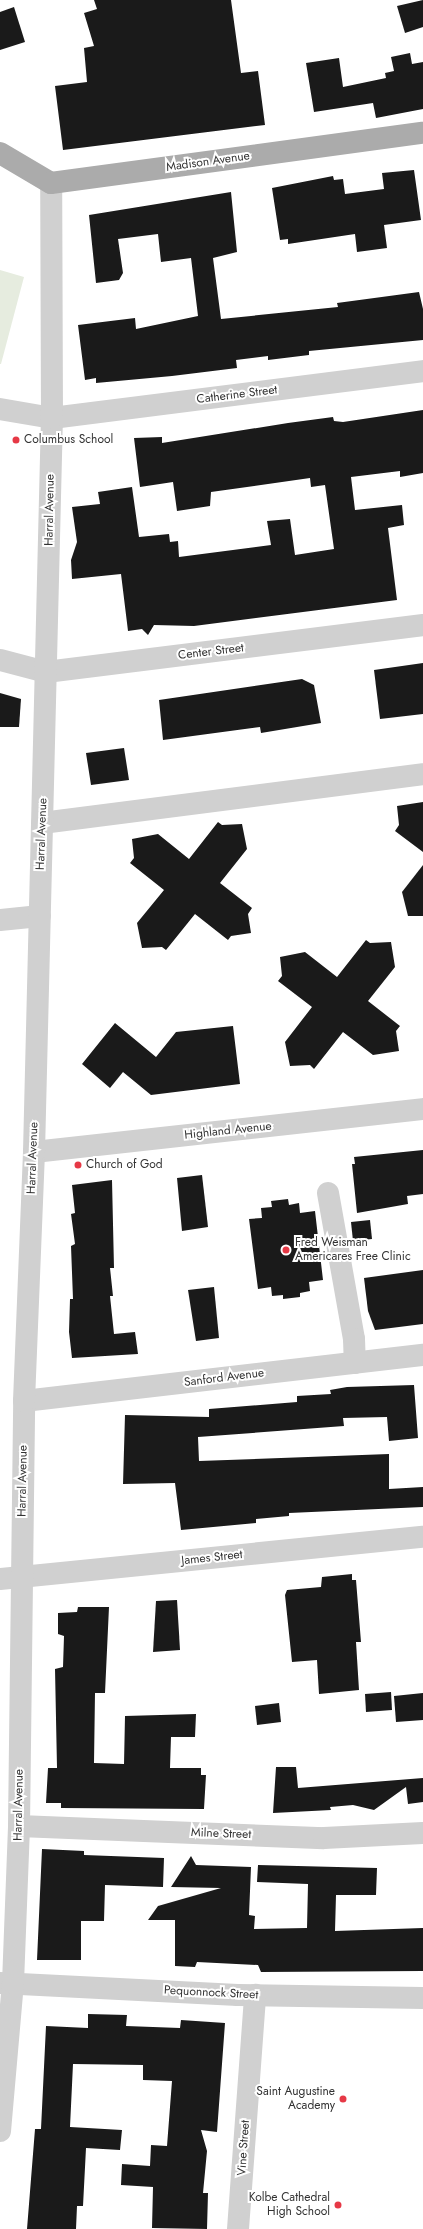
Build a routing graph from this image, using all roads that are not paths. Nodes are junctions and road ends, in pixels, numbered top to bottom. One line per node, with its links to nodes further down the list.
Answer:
1 (423, 133): 3 (main road, Madison Avenue)
2 (0, 153): 3 (main road)
3 (51, 183): 6 (street, Harral Avenue)
4 (423, 371): 6 (street, Catherine Street)
5 (0, 409): 6 (street, Catherine Street)
6 (52, 418): 9 (street, Harral Avenue)
7 (423, 625): 9 (street, Center Street)
8 (0, 660): 9 (street, Center Street)
9 (46, 672): 11 (street, Harral Avenue)
10 (423, 774): 11 (street)
11 (42, 823): 12 (street, Harral Avenue)
12 (40, 916): 13 (street); 15 (street, Harral Avenue)
13 (0, 920)
14 (423, 1109): 15 (street, Highland Avenue)
15 (34, 1152): 19 (street, Harral Avenue)
16 (328, 1193): 18 (street)
17 (423, 1355): 18 (street, Sanford Avenue)
18 (355, 1363): 19 (street, Sanford Avenue)
19 (24, 1401): 21 (street, Harral Avenue)
20 (423, 1537): 21 (street, James Street)
21 (22, 1577): 22 (street, James Street); 23 (street, Harral Avenue)
22 (0, 1579)
23 (19, 1826): 24 (street, Milne Street); 25 (street, Harral Avenue)
24 (423, 1833)
25 (6, 1983): 26 (street, Pequonnock Street); 28 (street, Harral Avenue)
26 (256, 1995): 27 (street, Pequonnock Street); 29 (street, Vine Street)
27 (423, 1998)
28 (0, 2131)
29 (238, 2229)

